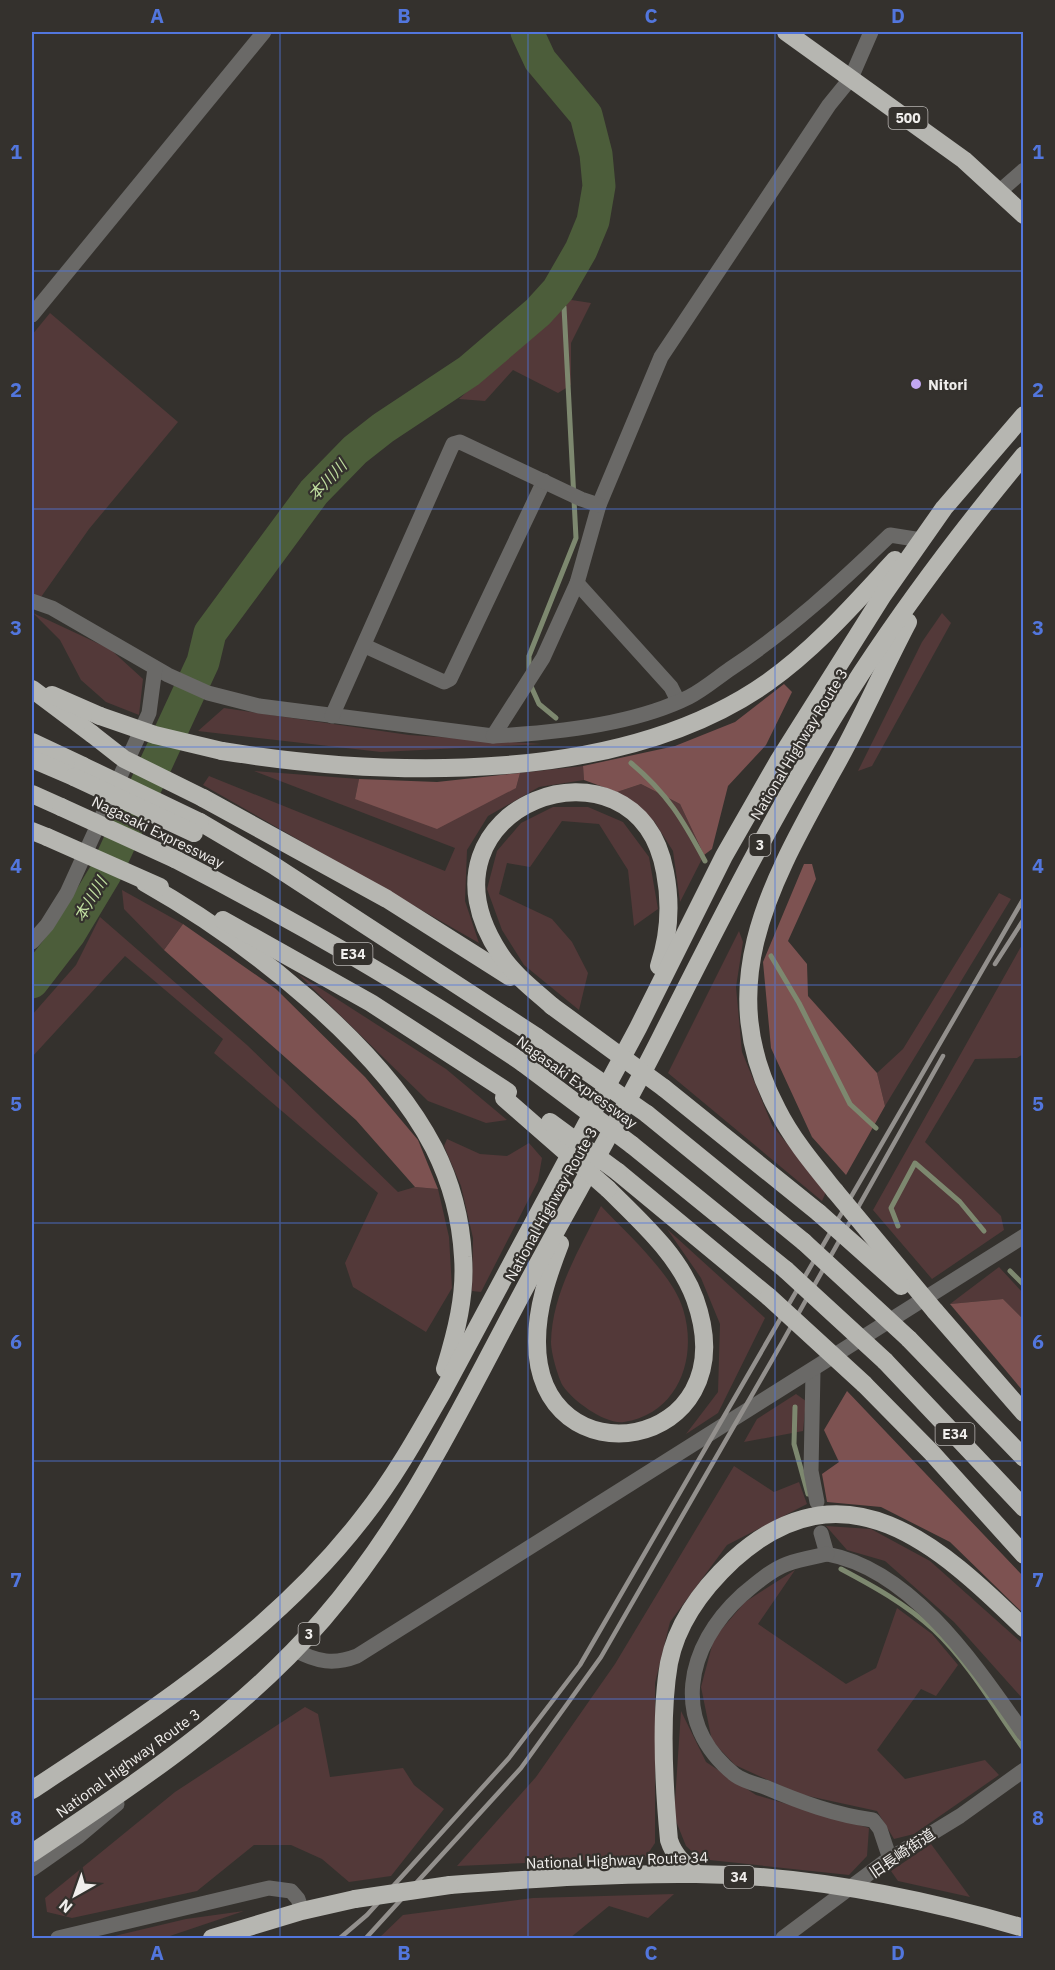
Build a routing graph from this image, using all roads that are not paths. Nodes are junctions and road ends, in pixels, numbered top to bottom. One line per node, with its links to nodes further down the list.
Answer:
1 (264, 32): 8 (street)
2 (786, 32): 4 (highway, 500)
3 (871, 32): 4 (street)
4 (851, 78): 6 (highway, 500); 12 (street)
5 (1023, 170): 6 (street)
6 (1000, 191): 7 (highway, 500)
7 (1023, 215)
8 (32, 315)
9 (1023, 415): 13 (highway, National Highway Route 3 / 3)
10 (1023, 455): 14 (highway, National Highway Route 3 / 3)
11 (543, 482): 12 (street); 18 (street); 18 (street)
12 (599, 505): 16 (street)
13 (944, 508): 15 (highway); 32 (highway, National Highway Route 3 / 3)
14 (966, 525): 34 (highway, National Highway Route 3 / 3); 36 (highway, bridge)
15 (915, 539): 20 (highway, bridge); 21 (street)
16 (577, 583): 21 (street); 23 (street)
17 (32, 601): 19 (street)
18 (365, 646): 22 (street)
19 (162, 672): 22 (street); 30 (street)
20 (32, 687): 31 (highway, bridge)
21 (678, 701): 23 (street)
22 (332, 716): 23 (street)
23 (493, 736)
24 (32, 742): 26 (highway)
25 (32, 759): 26 (highway)
26 (79, 771): 40 (highway, Nagasaki Expressway / E34, bridge)
27 (32, 794): 42 (highway, Nagasaki Expressway / E34, bridge)
28 (39, 834): 29 (highway, bridge)
29 (160, 889): 33 (highway); 39 (highway)
30 (32, 942)
31 (552, 1005): 32 (highway); 36 (highway, bridge)
32 (638, 1028): 39 (highway, National Highway Route 3 / 3)
33 (506, 1095): 34 (highway, bridge); 45 (highway, bridge)
34 (584, 1183): 47 (highway, National Highway Route 3 / 3)
35 (1023, 1236): 37 (street)
36 (933, 1313): 38 (highway)
37 (813, 1371): 41 (street); 47 (street)
38 (1023, 1413)
39 (412, 1445): 51 (highway, National Highway Route 3 / 3)
40 (1023, 1458)
41 (817, 1502)
42 (1023, 1508)
43 (821, 1533): 44 (street)
44 (827, 1554): 48 (street); 53 (street)
45 (1023, 1556)
46 (1023, 1628): 55 (highway)
47 (296, 1650): 49 (highway, National Highway Route 3 / 3)
48 (1023, 1734)
49 (184, 1749): 52 (highway, National Highway Route 3 / 3); 54 (street)
50 (1023, 1770): 53 (street, 旧長崎街道)
51 (32, 1790)
52 (32, 1851)
53 (890, 1859): 56 (street, 旧長崎街道)
54 (32, 1869)
55 (697, 1874): 56 (highway, National Highway Route 34 / 34); 57 (highway, National Highway Route 34 / 34, bridge)
56 (851, 1889): 58 (highway, National Highway Route 34 / 34); 61 (street, 旧長崎街道)
57 (302, 1911): 59 (street); 60 (highway, National Highway Route 34 / 34)
58 (1023, 1931)
59 (58, 1938)
60 (212, 1938)
61 (783, 1938)

